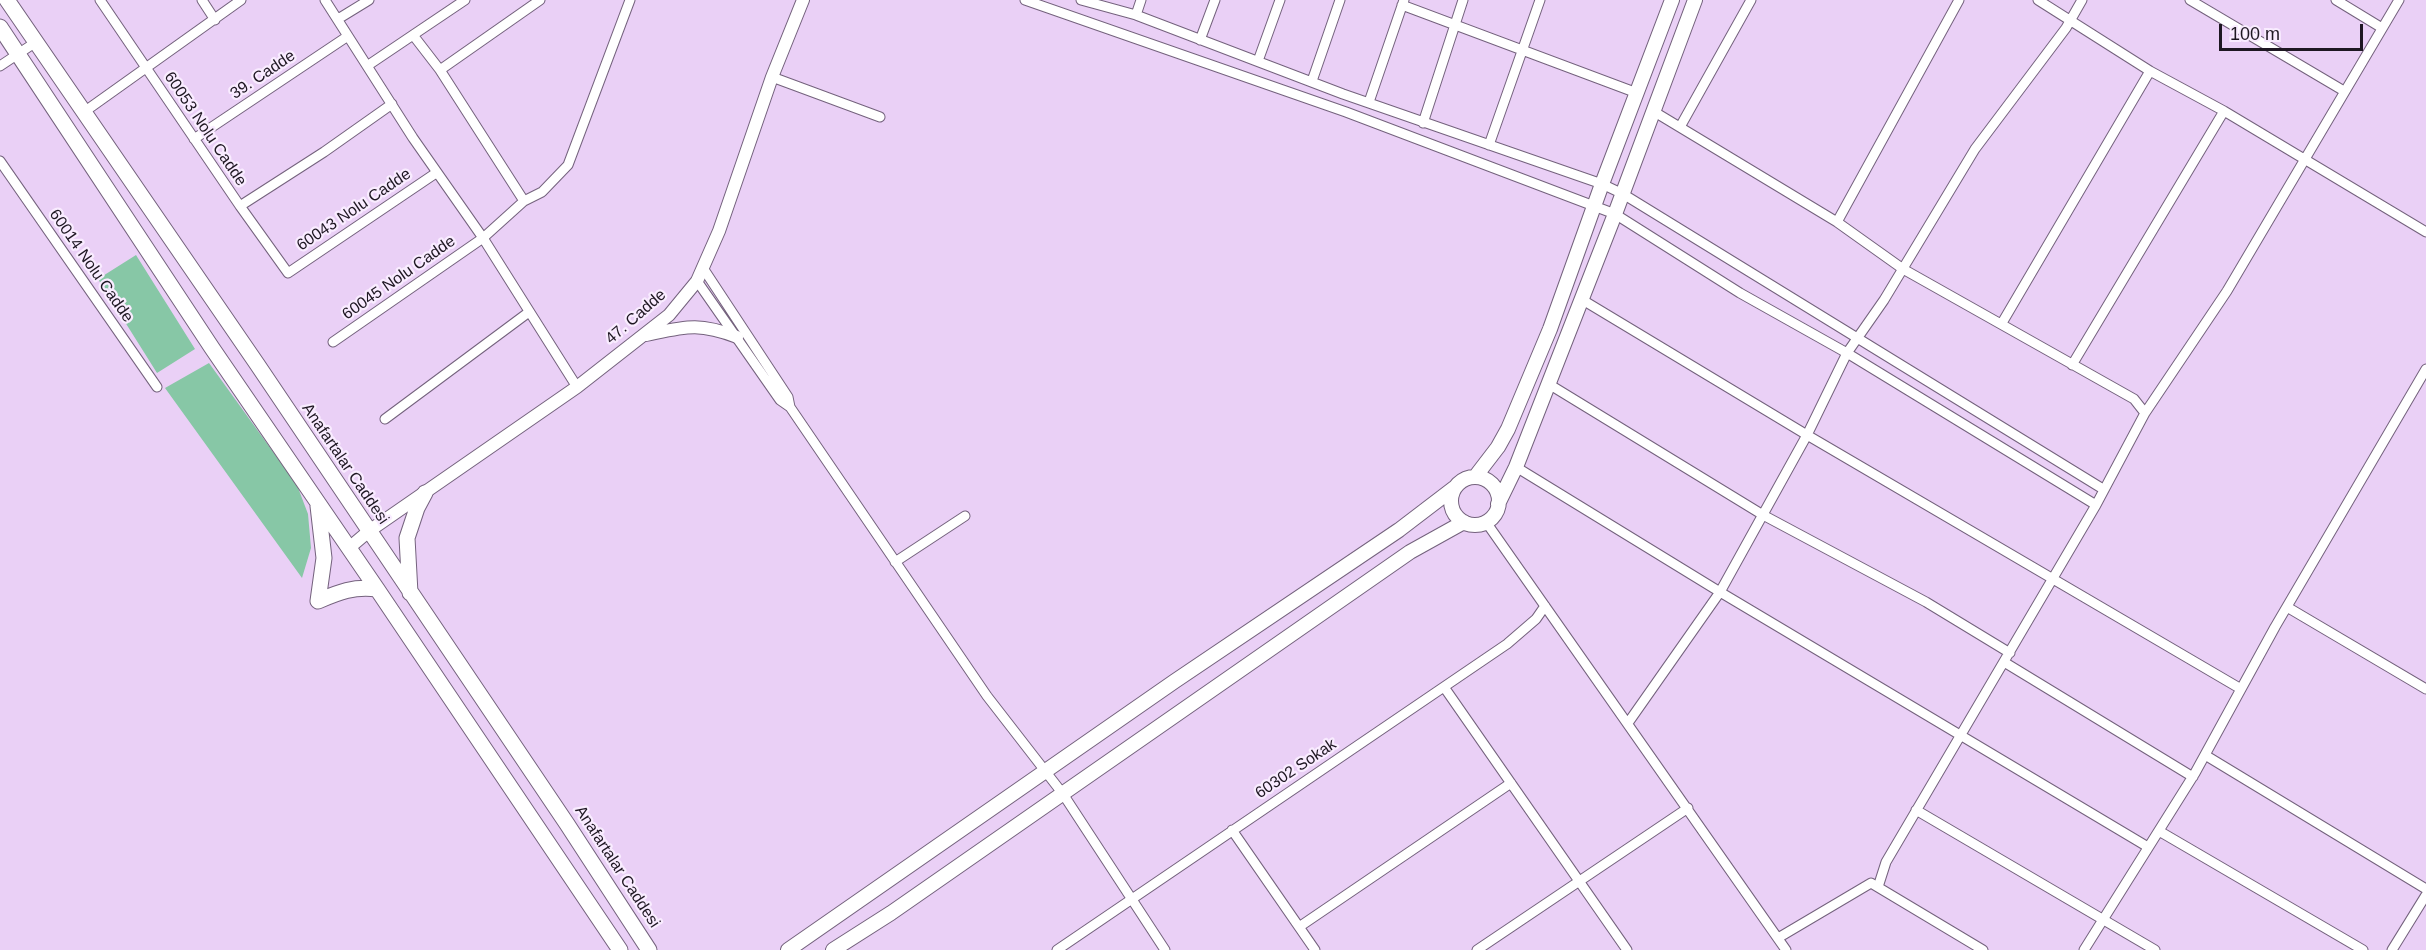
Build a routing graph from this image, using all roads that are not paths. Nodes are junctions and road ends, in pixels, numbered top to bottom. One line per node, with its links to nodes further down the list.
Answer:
1 (7, 0): 39 (main road, Anafartalar Caddesi)
2 (100, 0): 45 (street, 60053 Nolu Cadde)
3 (202, 0): 32 (street)
4 (241, 0): 32 (street)
5 (325, 0): 30 (street)
6 (369, 0): 30 (street)
7 (465, 0): 36 (street)
8 (540, 0): 46 (street)
9 (630, 0): 67 (street, 60045 Nolu Cadde)
10 (803, 0): 48 (street, 47. Cadde)
11 (1025, 0): 69 (street)
12 (1082, 0): 29 (street)
13 (1142, 0): 29 (street)
14 (1215, 0): 38 (street)
15 (1280, 0): 42 (street)
16 (1340, 0): 49 (street)
17 (1463, 0): 33 (street)
18 (1540, 0): 40 (street)
19 (1672, 0): 51 (main road)
20 (1695, 0): 54 (main road)
21 (1751, 0): 59 (street)
22 (1959, 0): 71 (street)
23 (2038, 0): 31 (street)
24 (2082, 0): 31 (street)
25 (2190, 0): 50 (street)
26 (2336, 0): 35 (street)
27 (2398, 0): 35 (street)
28 (1403, 3): 33 (street); 52 (street)
29 (1136, 15): 38 (street)
30 (338, 19): 37 (street)
31 (2071, 19): 47 (street); 75 (street)
32 (215, 20): 45 (street)
33 (1455, 25): 40 (street); 58 (street)
34 (0, 27): 41 (main road)
35 (2382, 28): 50 (street)
36 (413, 35): 44 (street); 46 (street)
37 (348, 36): 44 (street); 60 (street, 39. Cadde)
38 (1200, 40): 42 (street)
39 (36, 42): 41 (street); 56 (main road, Anafartalar Caddesi)
40 (1521, 51): 51 (street); 61 (street)
41 (18, 55): 43 (street); 100 (main road)
42 (1258, 61): 49 (street)
43 (0, 66)
44 (367, 66): 53 (street)
45 (146, 68): 56 (street); 60 (street, 60053 Nolu Cadde)
46 (440, 70): 67 (street)
47 (2150, 71): 55 (street); 80 (street)
48 (772, 77): 57 (street); 74 (street, 47. Cadde)
49 (1312, 81): 52 (street)
50 (2344, 91): 62 (street)
51 (1637, 93): 65 (main road)
52 (1369, 102): 58 (street)
53 (392, 104): 64 (street); 68 (street)
54 (1653, 111): 59 (street); 66 (main road)
55 (2224, 111): 62 (street); 86 (street)
56 (84, 112): 107 (main road, Anafartalar Caddesi)
57 (880, 117)
58 (1423, 123): 61 (street)
59 (1680, 127): 71 (street)
60 (194, 139): 68 (street, 60053 Nolu Cadde)
61 (1489, 145): 65 (street)
62 (2304, 159): 72 (street); 92 (street)
63 (0, 161): 89 (street, 60014 Nolu Cadde)
64 (436, 173): 73 (street); 76 (street, 60043 Nolu Cadde)
65 (1602, 184): 66 (street); 69 (main road)
66 (1623, 194): 70 (main road); 83 (street)
67 (524, 201): 73 (street, 60045 Nolu Cadde)
68 (240, 206): 76 (street, 60053 Nolu Cadde)
69 (1595, 207): 70 (street); 96 (main road)
70 (1615, 214): 78 (main road); 85 (street)
71 (1838, 222): 75 (street)
72 (2426, 232)
73 (483, 238): 79 (street); 84 (street, 60045 Nolu Cadde)
74 (703, 268): 77 (street, 47. Cadde); 91 (street)
75 (1903, 269): 80 (street); 83 (street)
76 (288, 273)
77 (697, 281): 81 (street, 47. Cadde); 82 (street)
78 (1581, 298): 88 (main road); 94 (street)
79 (529, 312): 90 (street); 93 (street)
80 (2002, 323): 86 (street)
81 (642, 336): 82 (street); 90 (street, 47. Cadde)
82 (737, 338): 91 (street)
83 (1858, 338): 85 (street); 98 (street)
84 (333, 342)
85 (1847, 353): 94 (street); 102 (street)
86 (2072, 364): 92 (street)
87 (2426, 369): 115 (street)
88 (1547, 383): 95 (main road); 103 (street)
89 (157, 387)
90 (577, 387): 99 (street, 47. Cadde)
91 (790, 406): 109 (street)
92 (2145, 414): 98 (street)
93 (385, 419)
94 (1807, 435): 103 (street); 110 (street)
95 (1516, 467): 101 (main road); 112 (street)
96 (1475, 477): 97 (main road); 101 (main road)
97 (1454, 489): 105 (main road); 124 (main road)
98 (2103, 489): 102 (street)
99 (425, 493): 107 (street, 47. Cadde); 113 (main road)
100 (317, 503): 108 (main road); 111 (main road)
101 (1498, 504): 106 (main road)
102 (2096, 505): 110 (street)
103 (1763, 515): 112 (street); 116 (street)
104 (965, 516): 109 (street)
105 (1464, 522): 106 (main road); 127 (main road)
106 (1486, 522): 114 (street)
107 (369, 531): 108 (street, 47. Cadde); 113 (main road, Anafartalar Caddesi)
108 (349, 548): 111 (main road)
109 (895, 562): 124 (street)
110 (2053, 578): 116 (street); 119 (street)
111 (377, 588): 140 (main road)
112 (1720, 591): 121 (street); 122 (street)
113 (410, 593): 141 (main road, Anafartalar Caddesi)
114 (1545, 606): 118 (street, 60302 Sokak); 121 (street)
115 (2287, 607): 119 (street); 120 (street)
116 (2010, 653): 117 (street)
117 (2004, 662): 122 (street); 125 (street)
118 (1444, 687): 126 (street); 130 (street, 60302 Sokak)
119 (2241, 688): 123 (street)
120 (2426, 689)
121 (1628, 723): 128 (street)
122 (1961, 734): 129 (street); 132 (street)
123 (2205, 755): 125 (street); 135 (street)
124 (1045, 771): 127 (street); 142 (main road)
125 (2193, 777): 131 (street)
126 (1511, 783): 133 (street); 138 (street)
127 (1063, 794): 136 (street); 143 (main road)
128 (1688, 808): 133 (street); 139 (street)
129 (1916, 810): 134 (street); 137 (street)
130 (1233, 830): 136 (street, 60302 Sokak); 138 (street)
131 (2159, 831): 132 (street); 153 (street)
132 (2148, 847): 137 (street)
133 (1580, 882): 147 (street); 148 (street)
134 (1878, 887): 139 (street); 150 (street)
135 (2426, 895): 154 (street)
136 (1131, 898): 144 (street, 60302 Sokak); 145 (street)
137 (2103, 919): 151 (street); 152 (street)
138 (1299, 927): 146 (street)
139 (1778, 938): 149 (street)
140 (620, 950)
141 (649, 950)
142 (788, 950)
143 (833, 950)
144 (1057, 950)
145 (1165, 950)
146 (1316, 950)
147 (1477, 950)
148 (1627, 950)
149 (1786, 950)
150 (1983, 950)
151 (2084, 950)
152 (2155, 950)
153 (2363, 950)
154 (2392, 950)

